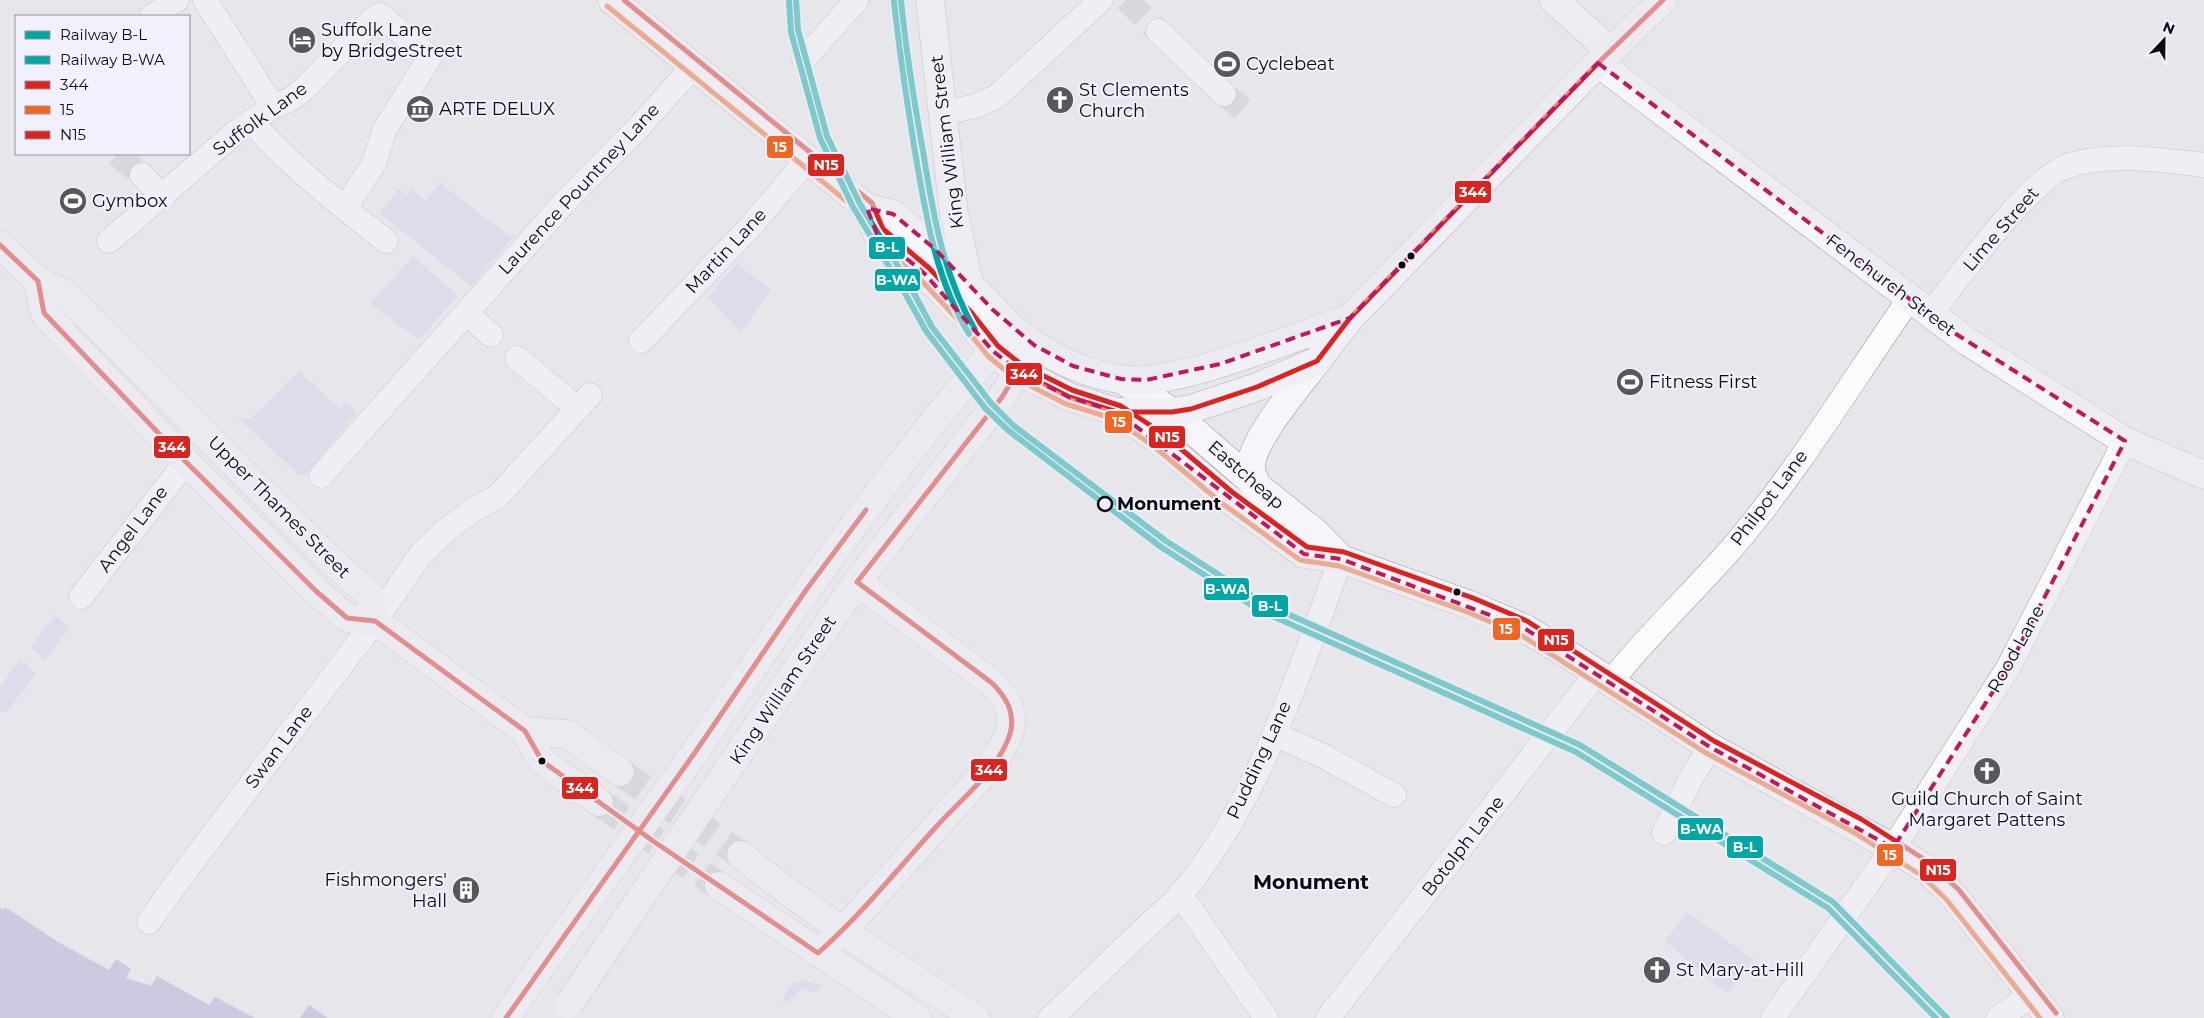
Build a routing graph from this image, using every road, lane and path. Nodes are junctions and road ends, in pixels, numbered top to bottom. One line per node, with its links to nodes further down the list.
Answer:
1 (177, 0): 9 (street)
2 (205, 0): 15 (street)
3 (612, 0): 13 (street)
4 (857, 0): 12 (street)
5 (930, 0): 16 (street, King William Street)
6 (1101, 0): 16 (street)
7 (1554, 0): 11 (street, Fenchurch Street)
8 (1663, 0): 11 (main road)
9 (154, 15)
10 (1158, 31): 14 (street)
11 (1604, 57): 29 (street, Fenchurch Street); 32 (main road)
12 (804, 59)
13 (694, 66): 18 (street); 30 (street, Laurence Pountney Lane)
14 (1224, 94)
15 (272, 107): 17 (street, Suffolk Lane); 22 (street, Suffolk Lane)
16 (943, 113): 28 (street, King William Street)
17 (252, 120): 21 (street, Suffolk Lane); 22 (street)
18 (808, 159): 23 (street); 35 (street, Martin Lane)
19 (2204, 165): 29 (street, Lime Street)
20 (142, 175): 21 (street)
21 (163, 197): 24 (street, Suffolk Lane)
22 (345, 208): 25 (street)
23 (867, 208): 28 (street); 31 (street)
24 (109, 241)
25 (386, 241)
26 (0, 244): 27 (main road, Upper Thames Street)
27 (38, 281): 44 (main road, Upper Thames Street); 51 (main road, Upper Thames Street)
28 (969, 283): 31 (street, King William Street); 34 (street)
29 (1920, 306): 43 (street, Fenchurch Street); 52 (street, Philpot Lane)
30 (466, 313): 33 (street); 46 (street, Laurence Pountney Lane)
31 (966, 317): 36 (street)
32 (1350, 318): 38 (main road); 40 (main road)
33 (491, 335)
34 (1024, 337): 36 (main road); 39 (main road, King William Street); 40 (main road)
35 (642, 341)
36 (993, 351): 39 (street); 68 (main road, bridge)
37 (517, 358): 51 (street, Swan Lane)
38 (1317, 361): 42 (main road); 47 (street)
39 (1018, 371): 41 (main road); 49 (main road, King William Street)
40 (1121, 379): 42 (street, Eastcheap)
41 (1117, 412): 42 (main road); 48 (street, Eastcheap)
42 (1172, 412): 47 (street, Eastcheap)
43 (2125, 441): 45 (street, Fenchurch Street); 60 (street, Rood Lane)
44 (186, 462): 50 (street, Angel Lane); 51 (main road, Upper Thames Street)
45 (2204, 475)
46 (321, 476)
47 (1257, 486): 48 (street, Eastcheap)
48 (1341, 559): 52 (street, Eastcheap); 54 (street, Pudding Lane)
49 (857, 582): 65 (main road); 69 (main road, King William Street, bridge)
50 (81, 597)
51 (375, 621): 53 (main road); 64 (street, Swan Lane)
52 (1603, 678): 55 (street, Eastcheap); 74 (street, Botolph Lane)
53 (525, 731): 56 (main road); 58 (main road)
54 (1274, 734): 57 (street); 63 (street, Pudding Lane)
55 (1710, 746): 59 (street); 60 (street, Eastcheap)
56 (620, 772)
57 (1394, 795)
58 (599, 802)
59 (1664, 833)
60 (1893, 848): 67 (street, Eastcheap); 75 (street, Rood Lane)
61 (741, 855): 65 (main road)
62 (719, 886): 66 (main road)
63 (1180, 894): 72 (street, Pudding Lane); 73 (street)
64 (149, 922)
65 (843, 931): 66 (main road); 71 (main road)
66 (818, 953): 70 (main road)
67 (2032, 995): 76 (street); 77 (street, Eastcheap)
68 (506, 1018)
69 (560, 1018)
70 (917, 1018)
71 (976, 1018)
72 (1050, 1018)
73 (1266, 1018)
74 (1328, 1018)
75 (1773, 1018)
76 (1998, 1018)
77 (2050, 1018)

